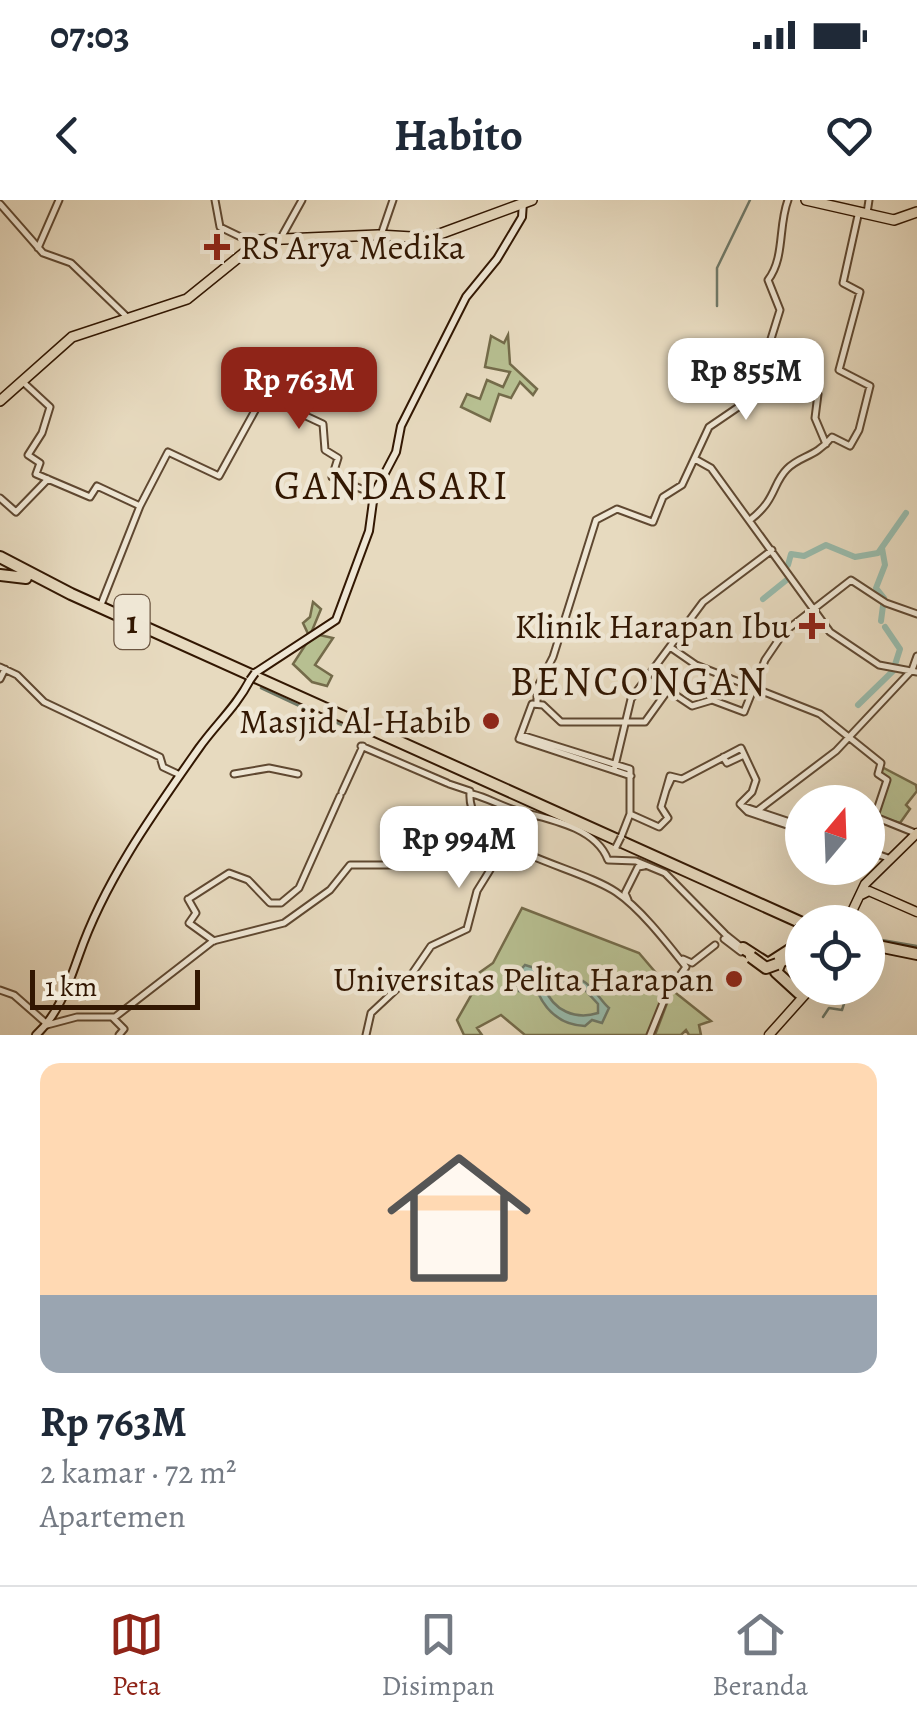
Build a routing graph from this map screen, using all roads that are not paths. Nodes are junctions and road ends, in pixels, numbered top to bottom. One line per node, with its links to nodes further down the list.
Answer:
1 (59, 200): 16 (street)
2 (216, 200): 15 (street)
3 (302, 200): 14 (street)
4 (393, 200): 13 (street)
5 (788, 200): 18 (street)
6 (806, 200): 12 (highway)
7 (815, 200): 12 (highway)
8 (870, 200): 12 (street)
9 (526, 201): 13 (highway); 24 (main road)
10 (0, 204): 16 (street)
11 (917, 211): 12 (highway)
12 (862, 212): 21 (street)
13 (381, 234): 14 (highway)
14 (283, 235): 15 (highway)
15 (252, 243): 17 (highway)
16 (38, 248): 17 (street)
17 (127, 317): 19 (highway)
18 (762, 372): 21 (street); 22 (street)
19 (20, 380): 20 (highway); 23 (street)
20 (0, 400)
21 (826, 444): 27 (street)
22 (694, 459): 27 (street); 41 (street)
23 (48, 479): 25 (street); 26 (street)
24 (374, 494): 26 (street); 48 (main road)
25 (0, 498)
26 (140, 506): 32 (street)
27 (750, 520): 28 (street)
28 (772, 550): 33 (street); 35 (street)
29 (0, 557): 31 (highway, 1); 76 (highway, 1)
30 (0, 576): 31 (highway)
31 (46, 586): 77 (highway, 1)
32 (102, 602)
33 (813, 609): 34 (street); 38 (street); 40 (street)
34 (917, 614)
35 (670, 647): 40 (street); 42 (street)
36 (917, 656): 38 (street)
37 (2, 668): 39 (street); 48 (street)
38 (914, 671): 44 (street)
39 (0, 679)
40 (754, 687): 42 (street); 44 (street)
41 (534, 704): 42 (street); 43 (street)
42 (628, 725): 45 (street)
43 (520, 736): 45 (street); 45 (street)
44 (849, 738): 49 (street); 52 (street)
45 (614, 768): 53 (street)
46 (234, 774): 47 (street)
47 (298, 774)
48 (180, 775): 96 (main road)
49 (883, 785)
50 (471, 795): 58 (street); 63 (street); 79 (street)
51 (741, 805): 52 (street); 53 (street); 54 (street)
52 (757, 811): 54 (street)
53 (630, 814): 63 (street, bridge)
54 (774, 819): 56 (street)
55 (885, 820): 57 (street)
56 (785, 823)
57 (917, 833): 62 (main road)
58 (490, 835): 59 (street); 60 (street); 79 (street)
59 (521, 846): 60 (street); 69 (street)
60 (531, 853): 69 (street)
61 (885, 857): 62 (street)
62 (888, 858): 65 (main road)
63 (610, 860): 64 (street)
64 (640, 862): 67 (street); 69 (street)
65 (885, 862)
66 (870, 885): 68 (main road)
67 (680, 888): 69 (street); 78 (street)
68 (870, 890): 70 (main road); 72 (main road)
69 (624, 893): 74 (street); 74 (street)
70 (856, 905)
71 (857, 905): 72 (main road)
72 (903, 907): 73 (main road)
73 (917, 911)
74 (640, 916): 84 (street)
75 (469, 917): 75 (street); 100 (street)
76 (785, 918)
77 (785, 919)
78 (721, 937): 82 (street); 85 (street)
79 (213, 940): 95 (street)
80 (885, 945): 83 (highway)
81 (885, 947): 83 (highway)
82 (743, 951): 86 (highway); 88 (street); 89 (highway, bridge); 92 (street)
83 (917, 951)
84 (677, 955): 85 (street); 90 (street)
85 (703, 955): 90 (street)
86 (785, 956)
87 (785, 961): 89 (highway)
88 (763, 964)
89 (779, 966): 91 (highway)
90 (688, 969): 98 (street)
91 (785, 981)
92 (785, 984)
93 (0, 990): 96 (street)
94 (796, 1005): 101 (main road)
95 (115, 1019): 96 (street); 97 (street)
96 (47, 1024): 99 (main road)
97 (122, 1032)
98 (653, 1033)
99 (36, 1035)
100 (367, 1035)
101 (770, 1035)

